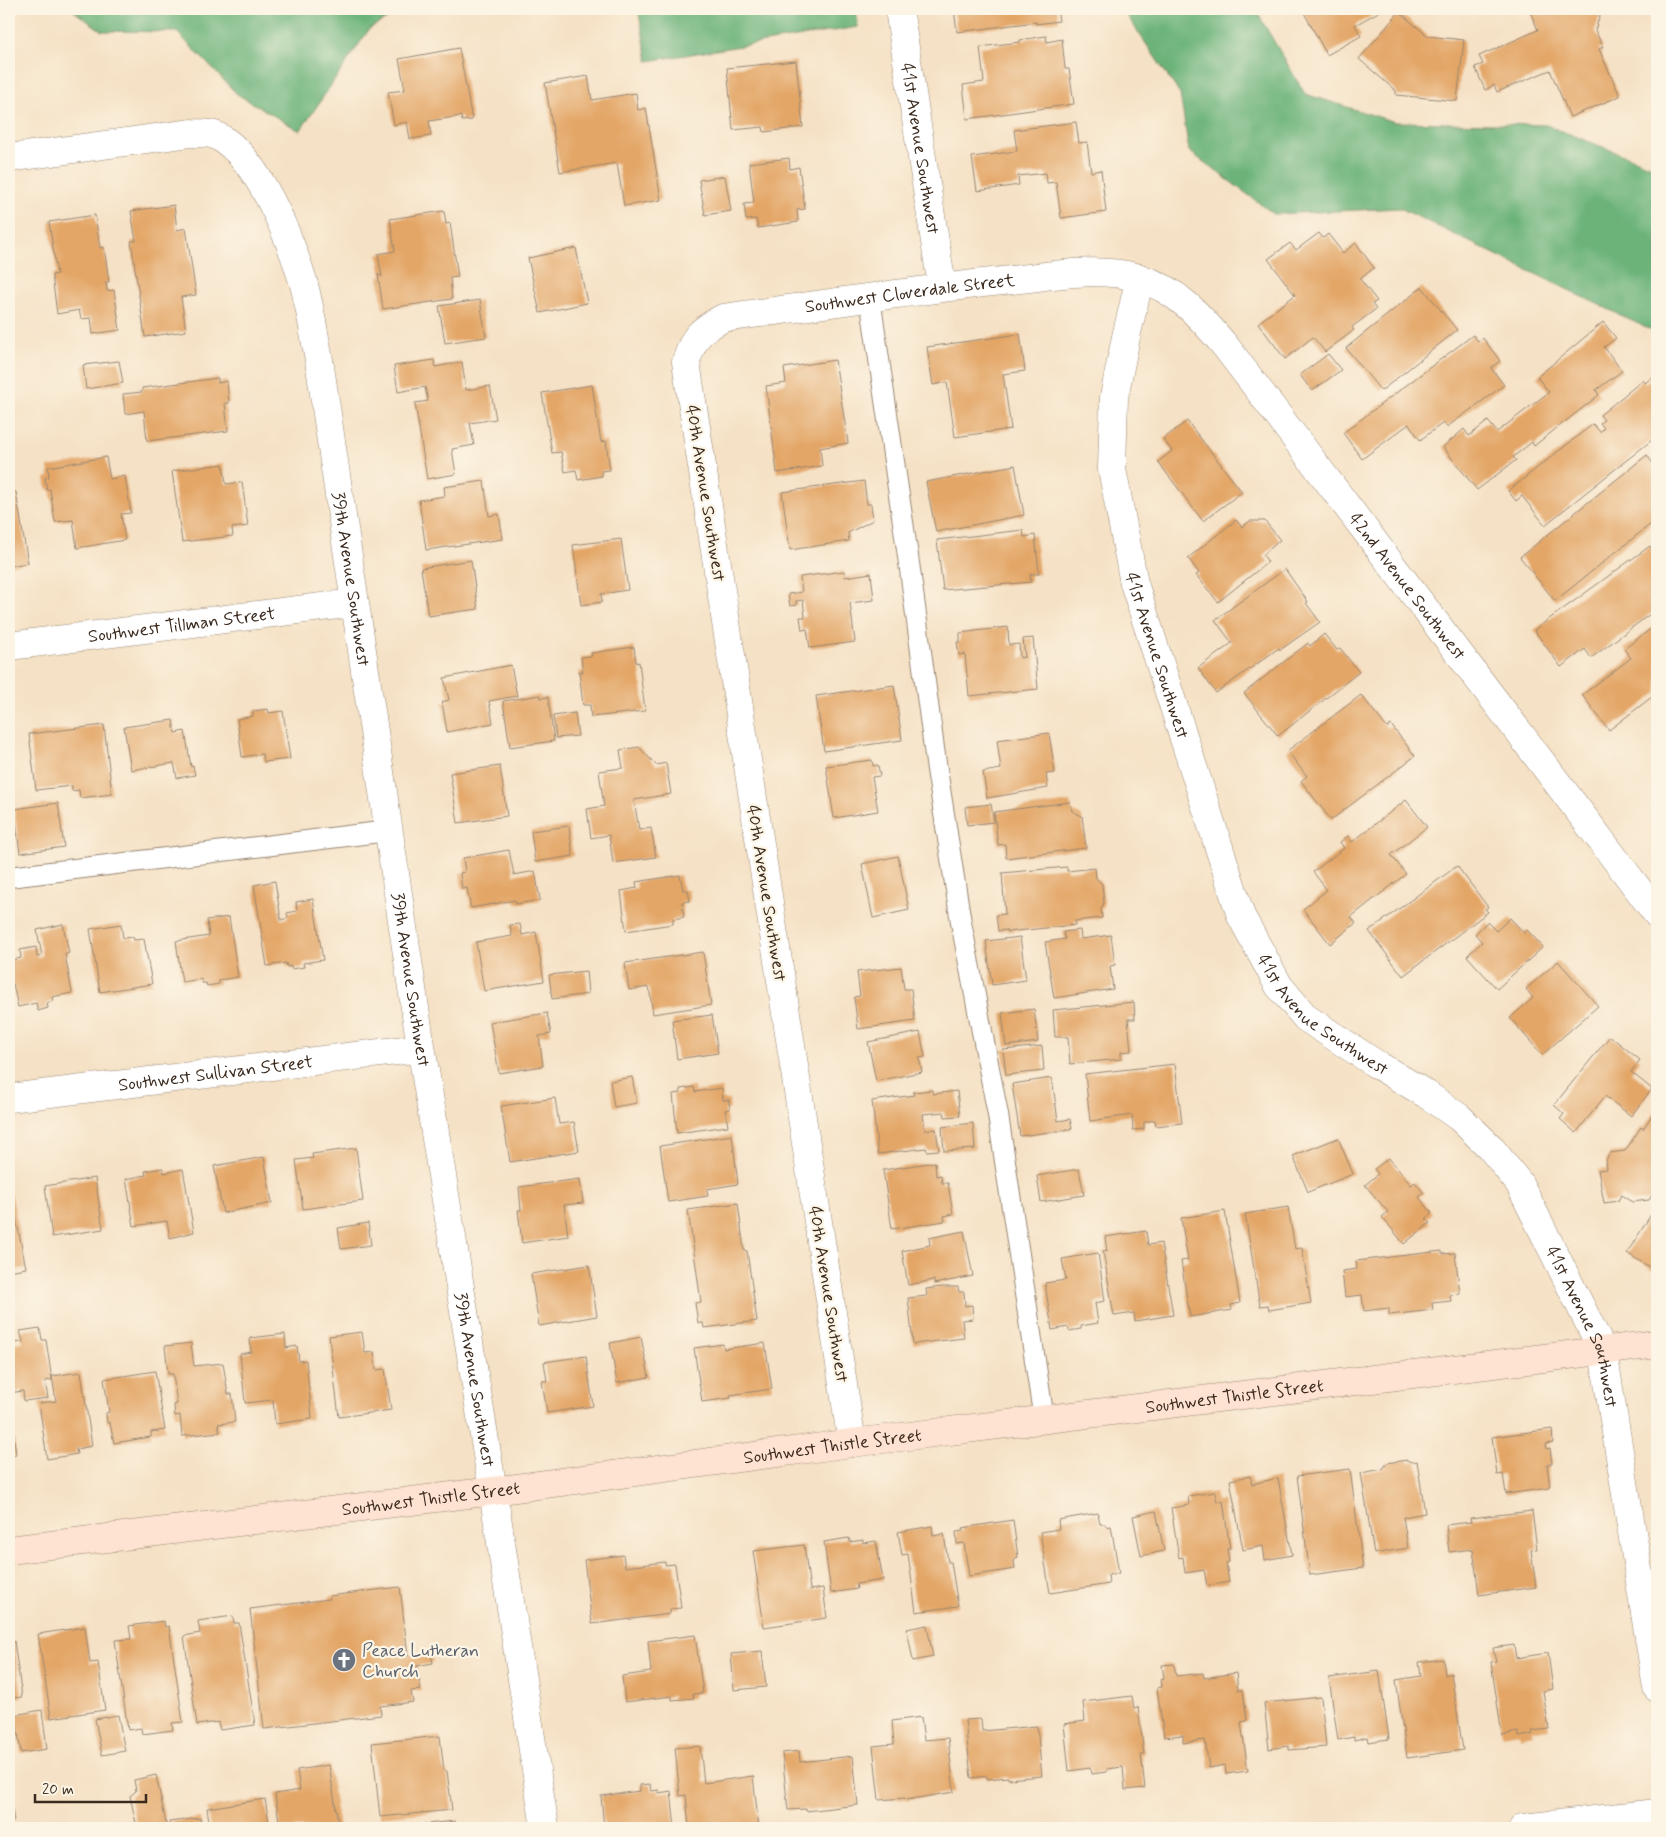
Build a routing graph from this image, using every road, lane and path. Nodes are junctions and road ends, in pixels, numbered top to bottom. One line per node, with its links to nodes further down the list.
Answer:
1 (899, 9): 4 (street, 41st Avenue Southwest)
2 (9, 158): 7 (street, 39th Avenue Southwest)
3 (1140, 278): 4 (street, Southwest Cloverdale Street); 11 (street, 42nd Avenue Southwest); 15 (street, 41st Avenue Southwest)
4 (942, 287): 5 (street, Southwest Cloverdale Street)
5 (870, 298): 6 (street, Southwest Cloverdale Street); 16 (lane)
6 (692, 344): 17 (street, 40th Avenue Southwest)
7 (354, 603): 8 (street, Southwest Tillman Street); 9 (street, 39th Avenue Southwest)
8 (9, 646)
9 (388, 831): 10 (lane); 12 (street, 39th Avenue Southwest)
10 (9, 877)
11 (1657, 914)
12 (421, 1048): 13 (street, Southwest Sullivan Street); 18 (street, 39th Avenue Southwest)
13 (9, 1098)
14 (1657, 1344): 15 (main road, Southwest Thistle Street)
15 (1603, 1351): 16 (main road, Southwest Thistle Street); 20 (street, 41st Avenue Southwest)
16 (1044, 1420): 17 (main road, Southwest Thistle Street)
17 (852, 1443): 18 (main road, Southwest Thistle Street)
18 (493, 1490): 19 (main road, Southwest Thistle Street); 22 (street, 39th Avenue Southwest)
19 (9, 1550)
20 (1657, 1688)
21 (1657, 1813): 23 (street)
22 (545, 1828)
23 (1523, 1828)

